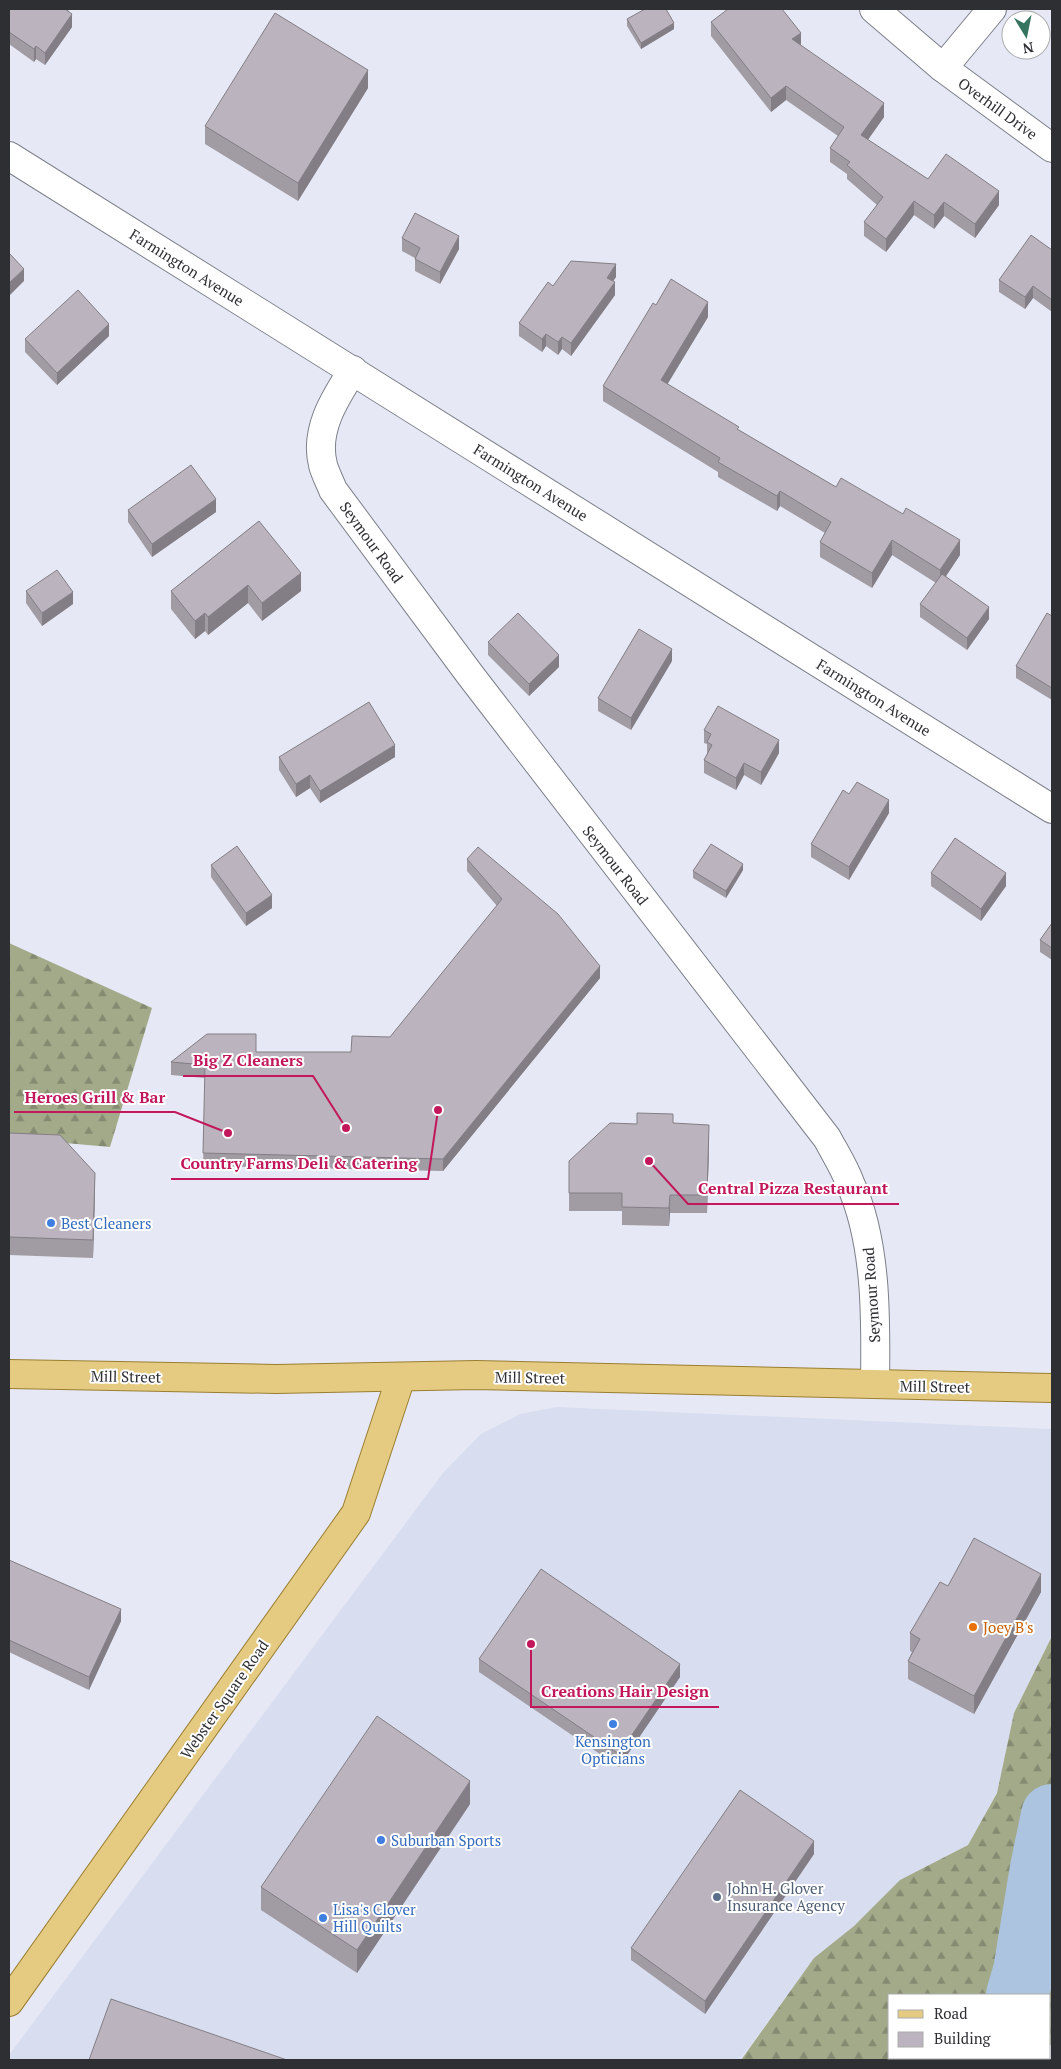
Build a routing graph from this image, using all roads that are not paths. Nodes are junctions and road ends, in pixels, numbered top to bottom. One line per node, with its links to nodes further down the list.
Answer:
1 (874, 9): 3 (street, Overhill Drive)
2 (992, 9): 3 (street, Overhill Drive)
3 (943, 68): 4 (street, Overhill Drive)
4 (1052, 148)
5 (9, 156): 6 (street, Farmington Avenue)
6 (353, 370): 7 (street, Farmington Avenue); 10 (street, Seymour Road)
7 (1052, 808)
8 (9, 1374): 9 (main road, Mill Street)
9 (401, 1377): 10 (main road, Mill Street); 12 (main road, Webster Square Road)
10 (875, 1384): 11 (main road, Mill Street)
11 (1052, 1388)
12 (9, 2002)

